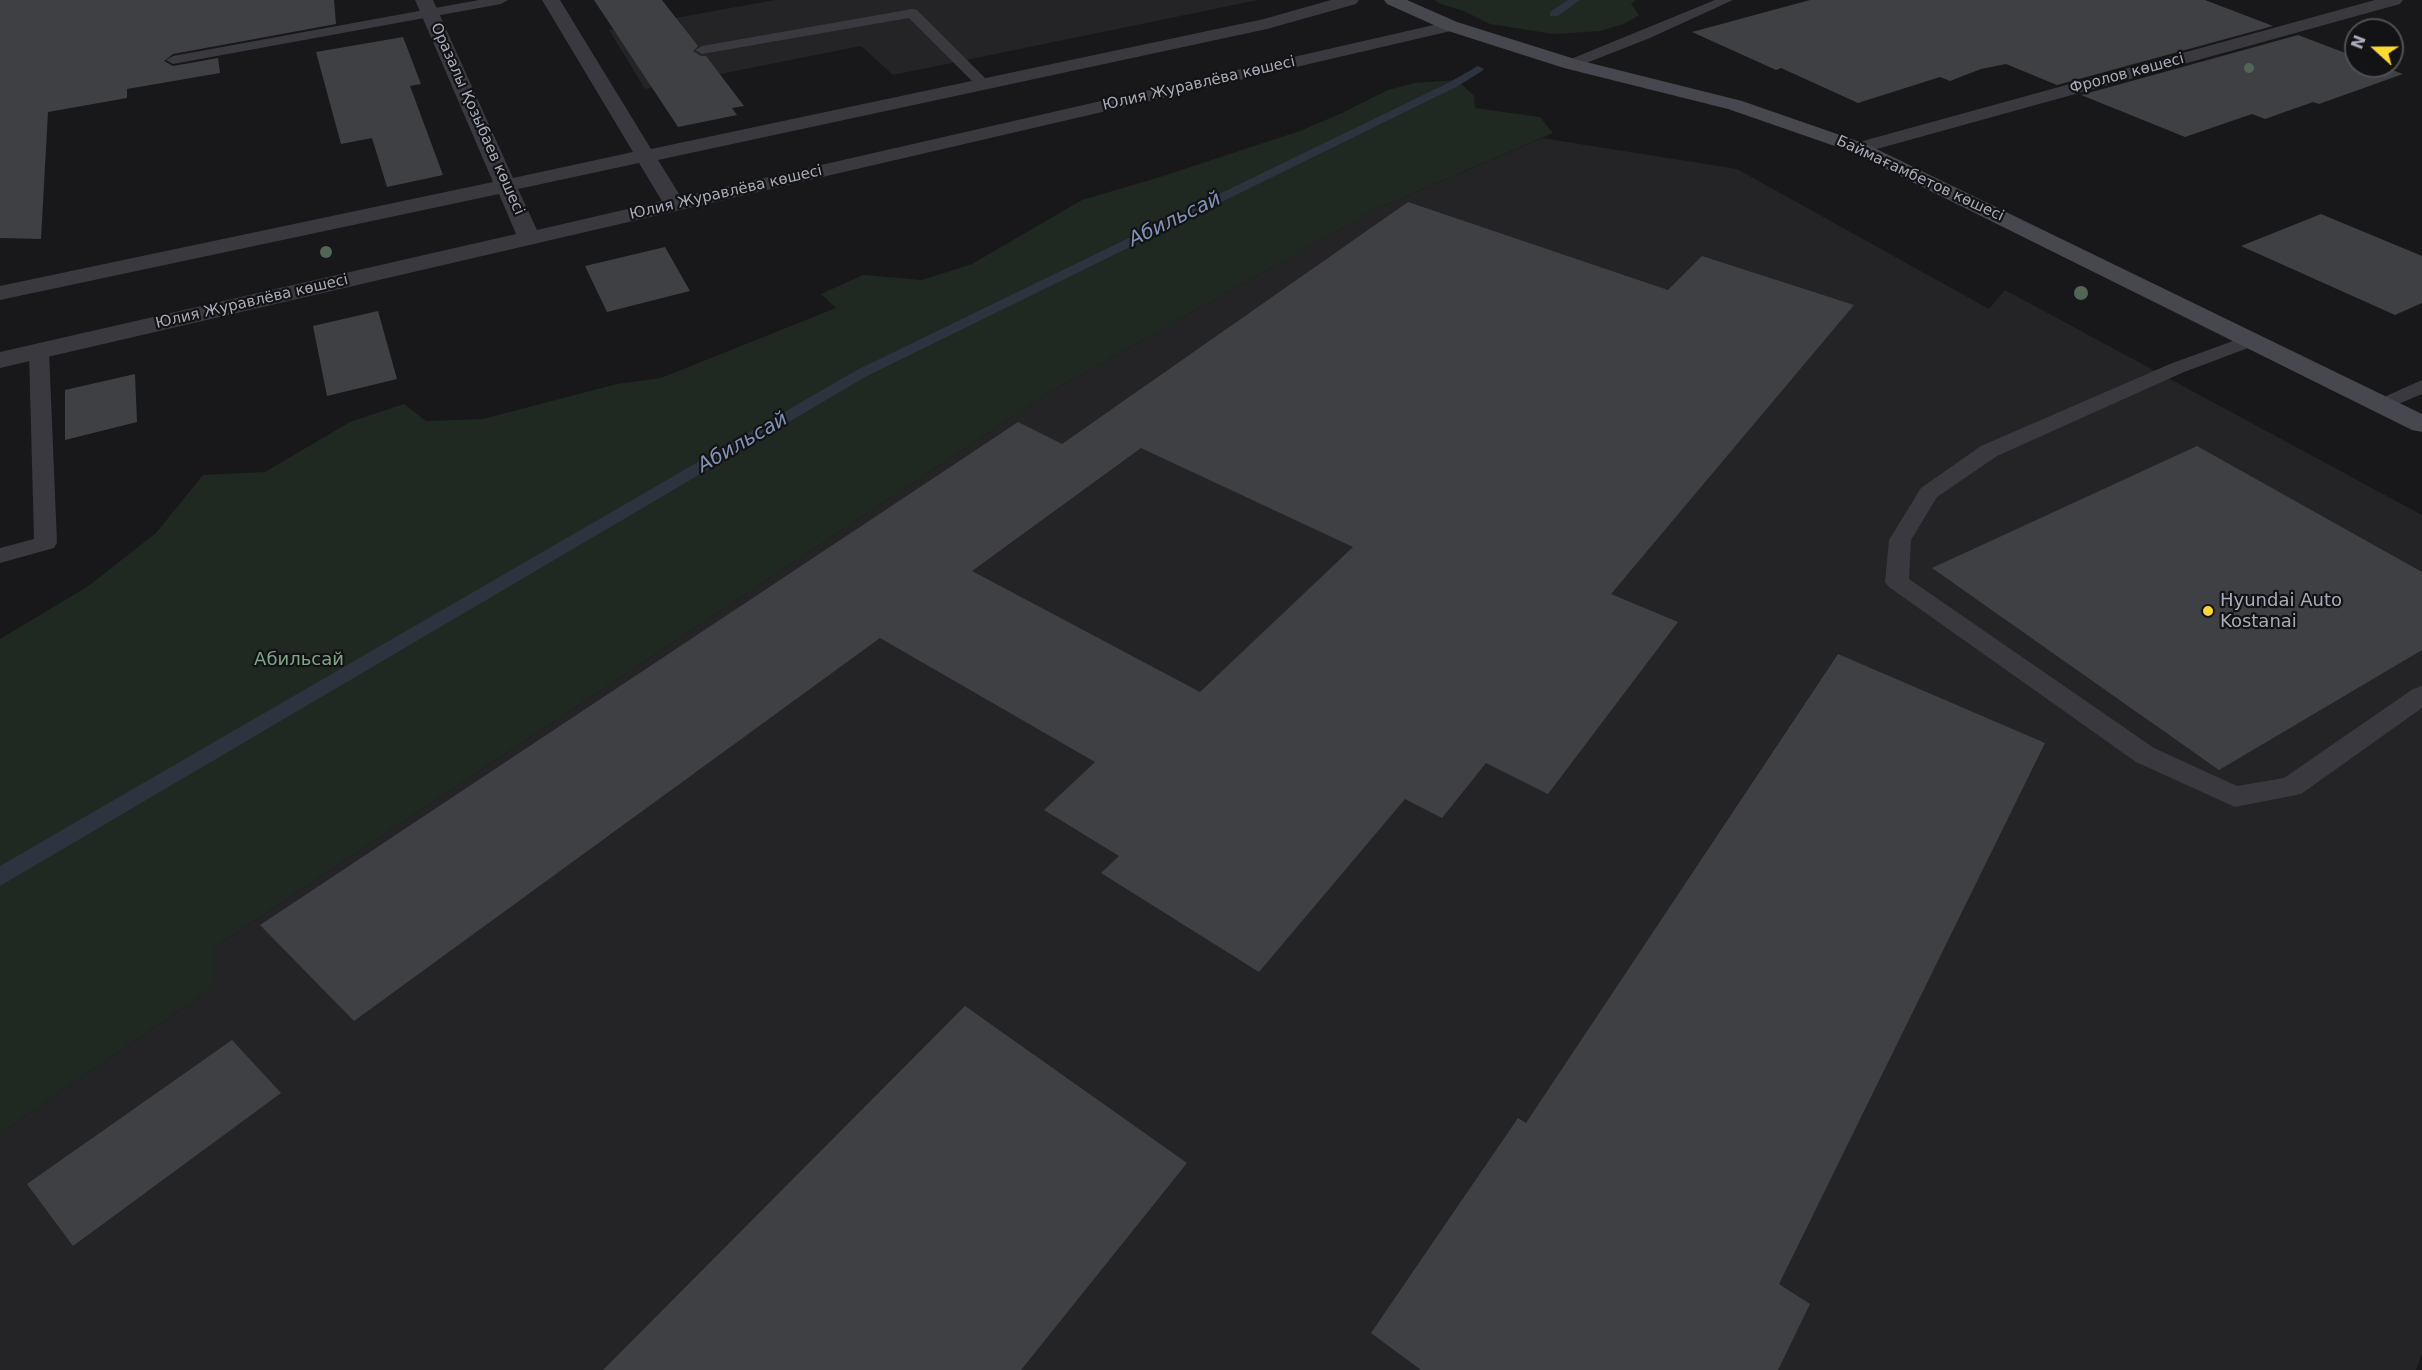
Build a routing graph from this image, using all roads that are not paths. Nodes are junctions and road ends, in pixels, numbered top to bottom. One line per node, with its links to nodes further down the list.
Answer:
1 (501, 0): 7 (lane)
2 (551, 0): 14 (street)
3 (1350, 0): 12 (street)
4 (1393, 0): 8 (main road, Баймағамбетов көшесі)
5 (1726, 0): 11 (lane)
6 (2394, 0): 13 (street, Фролов көшесі)
7 (427, 7): 10 (lane); 15 (street, Оразалы Қозыбаев көшесі)
8 (1451, 26): 11 (main road, Баймағамбетов көшесі); 16 (street, Юлия Журавлёва көшесі)
9 (702, 51): 12 (lane)
10 (173, 60)
11 (1571, 64): 13 (main road, Баймағамбетов көшесі)
12 (984, 85): 14 (street)
13 (1859, 147): 19 (main road, Баймағамбетов көшесі)
14 (646, 156): 15 (street); 16 (street)
15 (506, 186): 17 (street, Оразалы Қозыбаев көшесі); 18 (street)
16 (675, 204): 17 (street, Юлия Журавлёва көшесі)
17 (529, 238): 20 (street, Юлия Журавлёва көшесі)
18 (0, 293)
19 (2252, 340): 23 (main road, Баймағамбетов көшесі); 26 (lane)
20 (39, 351): 21 (street, Юлия Журавлёва көшесі); 25 (lane)
21 (0, 360)
22 (2422, 386): 23 (lane)
23 (2382, 405): 24 (main road, Баймағамбетов көшесі)
24 (2422, 424)
25 (0, 556)
26 (2422, 695)

